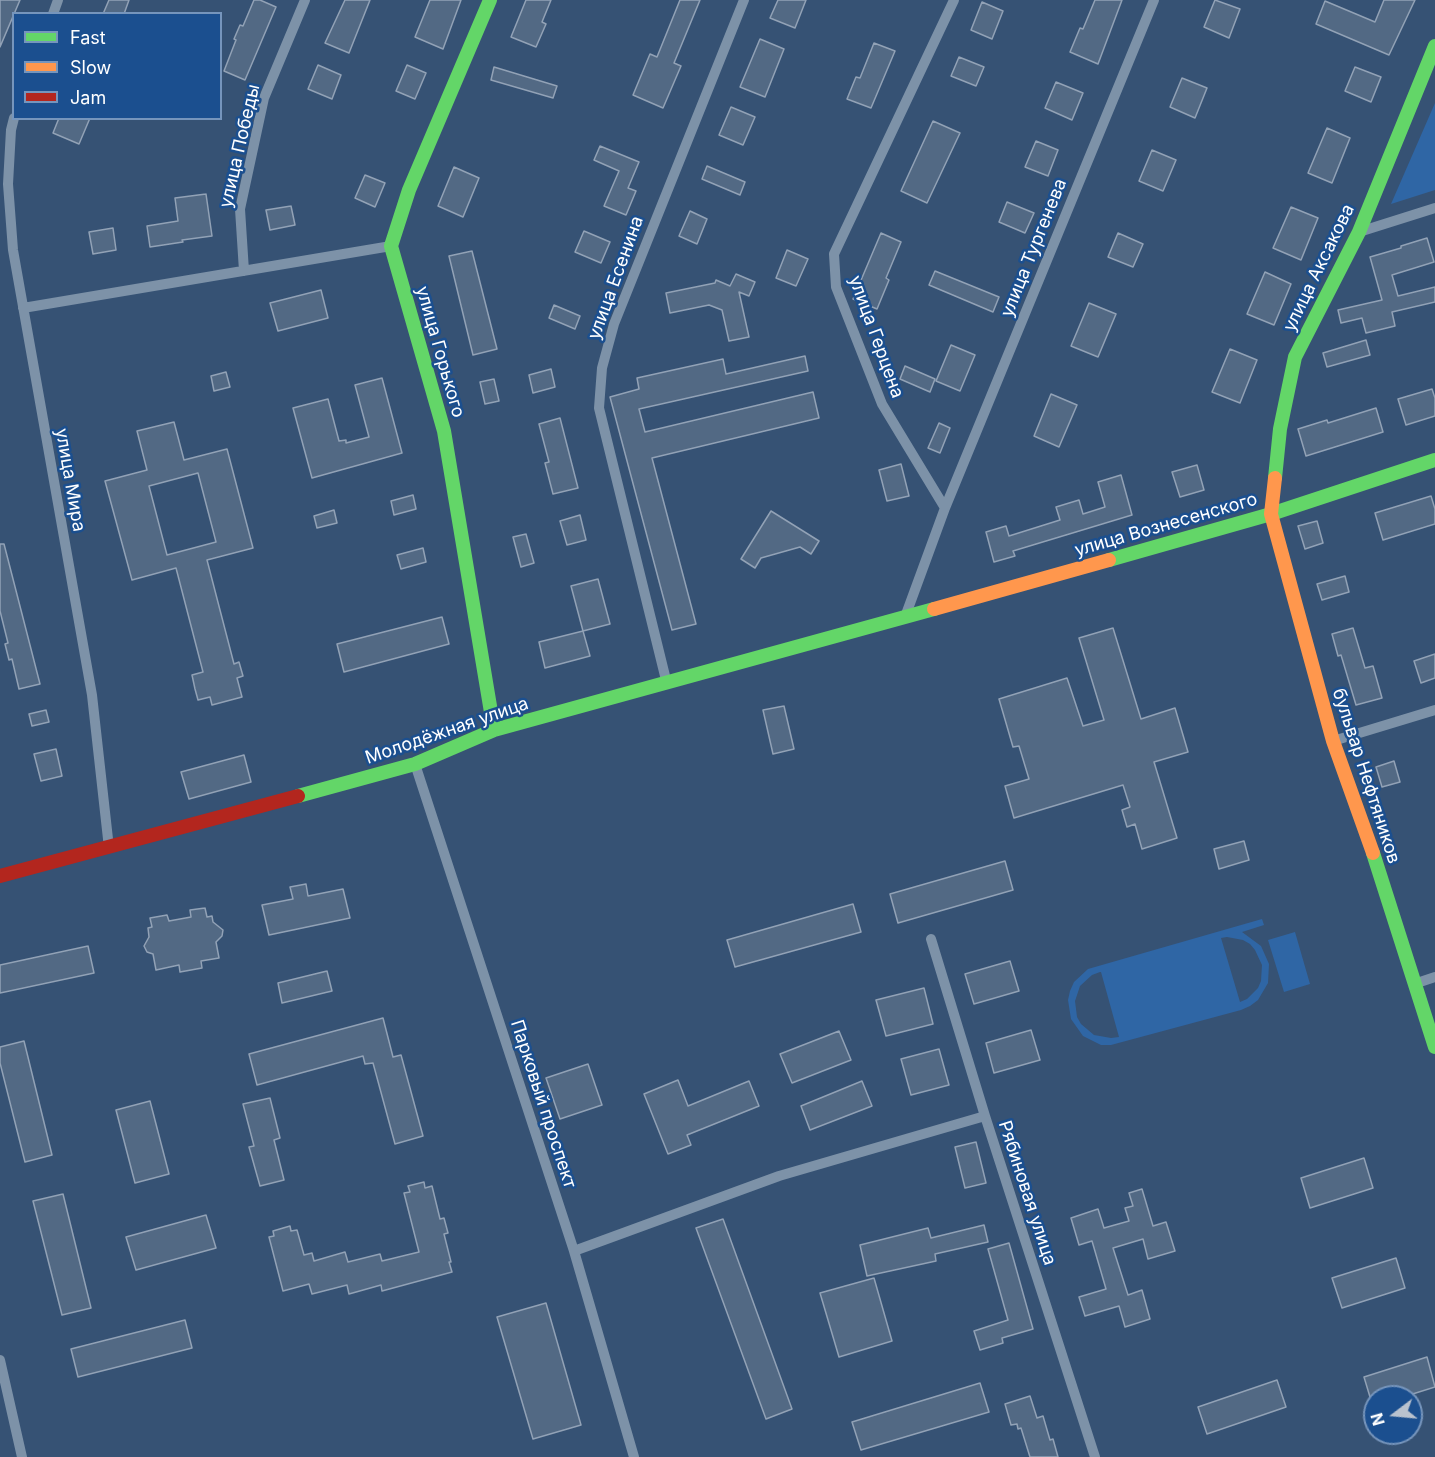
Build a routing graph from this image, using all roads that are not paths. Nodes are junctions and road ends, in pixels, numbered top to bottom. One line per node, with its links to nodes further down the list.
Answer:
1 (305, 0): 11 (street, улица Победы)
2 (490, 0): 10 (street)
3 (744, 0): 17 (street, улица Есенина)
4 (954, 0): 14 (street, улица Герцена)
5 (1154, 0): 14 (street, улица Тургенева)
6 (1435, 46): 9 (street, улица Аксакова)
7 (14, 120): 12 (street, улица Мира)
8 (1435, 208): 9 (street)
9 (1359, 232): 15 (street, улица Аксакова)
10 (392, 246): 11 (street); 19 (street, улица Горького)
11 (244, 271): 12 (street)
12 (23, 308): 22 (street, улица Мира)
13 (1435, 460): 15 (street, улица Вознесенского)
14 (945, 508): 16 (street)
15 (1271, 514): 16 (street, улица Вознесенского); 20 (street, бульвар Нефтяников)
16 (905, 617): 17 (street, Молодёжная улица)
17 (667, 684): 19 (street, Молодёжная улица)
18 (1435, 710): 20 (street)
19 (494, 730): 21 (street, Молодёжная улица)
20 (1334, 741): 26 (street, бульвар Нефтяников)
21 (415, 764): 22 (street, Молодёжная улица); 29 (street, Парковый проспект)
22 (109, 848): 23 (street, Молодёжная улица)
23 (0, 876)
24 (931, 939): 28 (street, Рябиновая улица)
25 (1435, 977): 26 (street)
26 (1414, 984): 27 (street, бульвар Нефтяников)
27 (1435, 1047)
28 (985, 1116): 29 (street); 33 (street, Рябиновая улица)
29 (574, 1251): 32 (street, Парковый проспект)
30 (0, 1360): 31 (street)
31 (22, 1457)
32 (634, 1457)
33 (1095, 1457)

